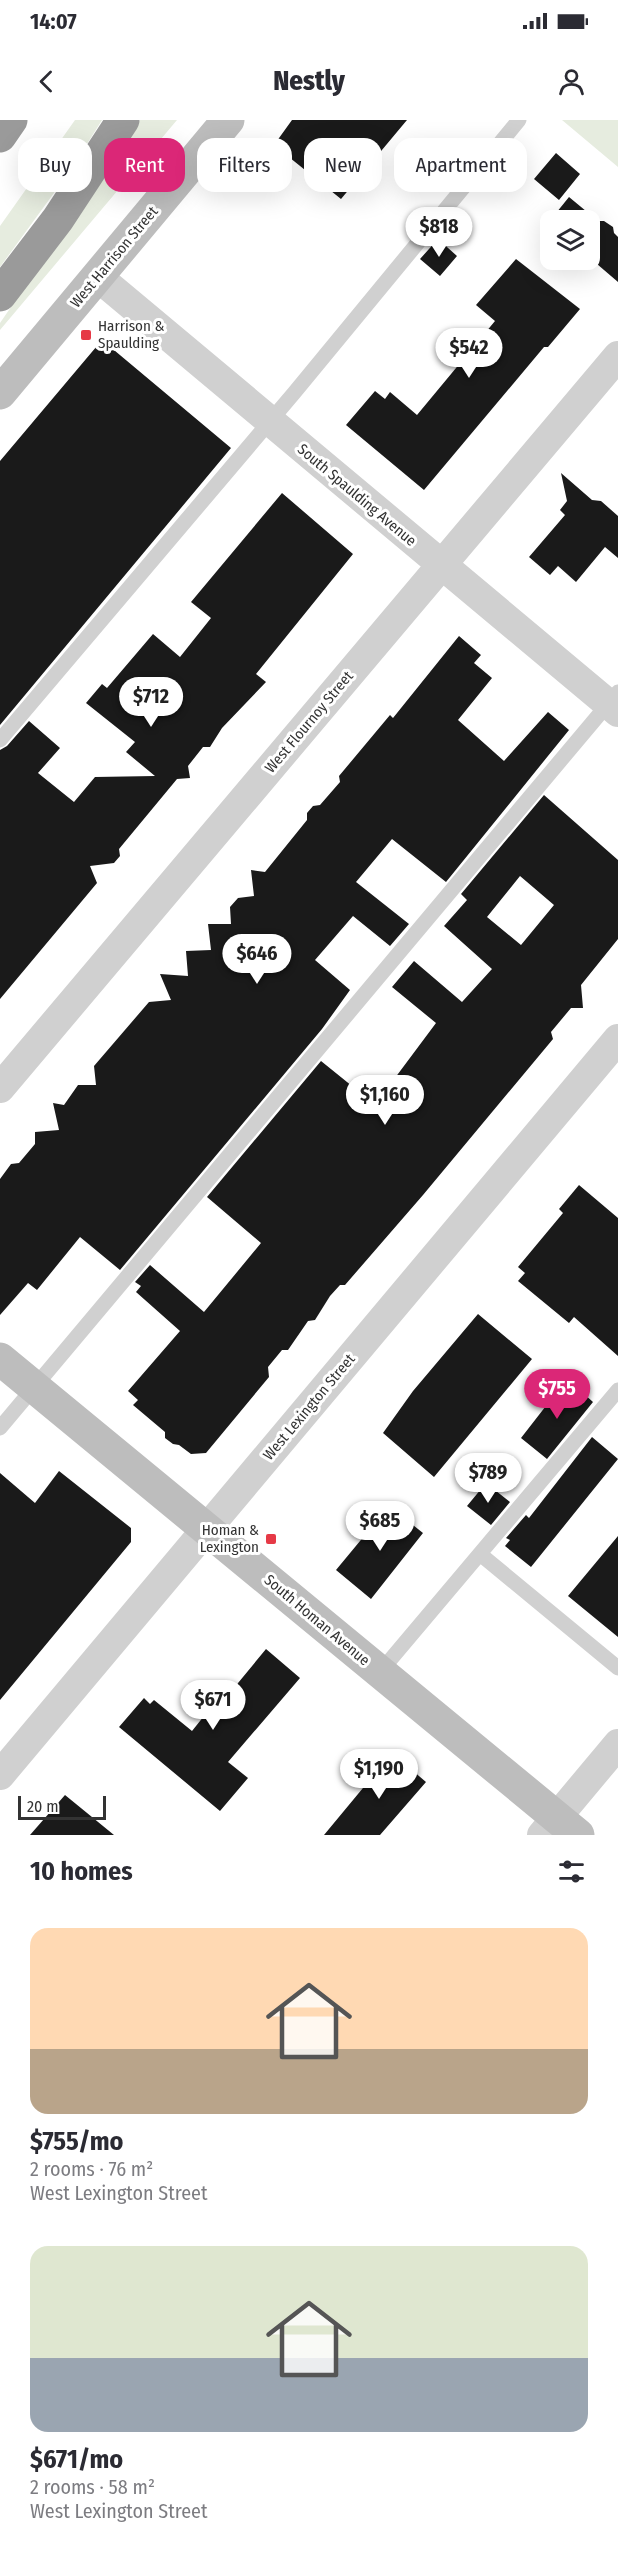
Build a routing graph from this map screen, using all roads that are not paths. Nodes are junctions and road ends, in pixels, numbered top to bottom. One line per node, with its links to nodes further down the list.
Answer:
1 (11, 120): 5 (highway)
2 (123, 120): 7 (highway)
3 (228, 120): 6 (street, West Harrison Street)
4 (519, 120): 10 (lane)
5 (0, 136)
6 (98, 277): 9 (street, West Harrison Street); 10 (street, South Spaulding Avenue)
7 (0, 295)
8 (618, 356): 11 (street, West Flournoy Street)
9 (0, 393)
10 (270, 421): 11 (street, South Spaulding Avenue); 13 (lane)
11 (441, 565): 12 (street, South Spaulding Avenue); 15 (street, West Flournoy Street)
12 (615, 702): 17 (lane)
13 (0, 740)
14 (618, 1039): 20 (street, West Lexington Street)
15 (0, 1088)
16 (0, 1359): 17 (street, South Homan Avenue)
17 (34, 1387): 19 (lane); 20 (street, South Homan Avenue)
18 (618, 1390): 21 (lane)
19 (0, 1428)
20 (207, 1529): 23 (street, South Homan Avenue); 25 (street, West Lexington Street)
21 (480, 1554): 22 (lane); 23 (lane)
22 (618, 1668)
23 (380, 1672): 26 (street, South Homan Avenue)
24 (618, 1744): 26 (street)
25 (0, 1775)
26 (559, 1829)

